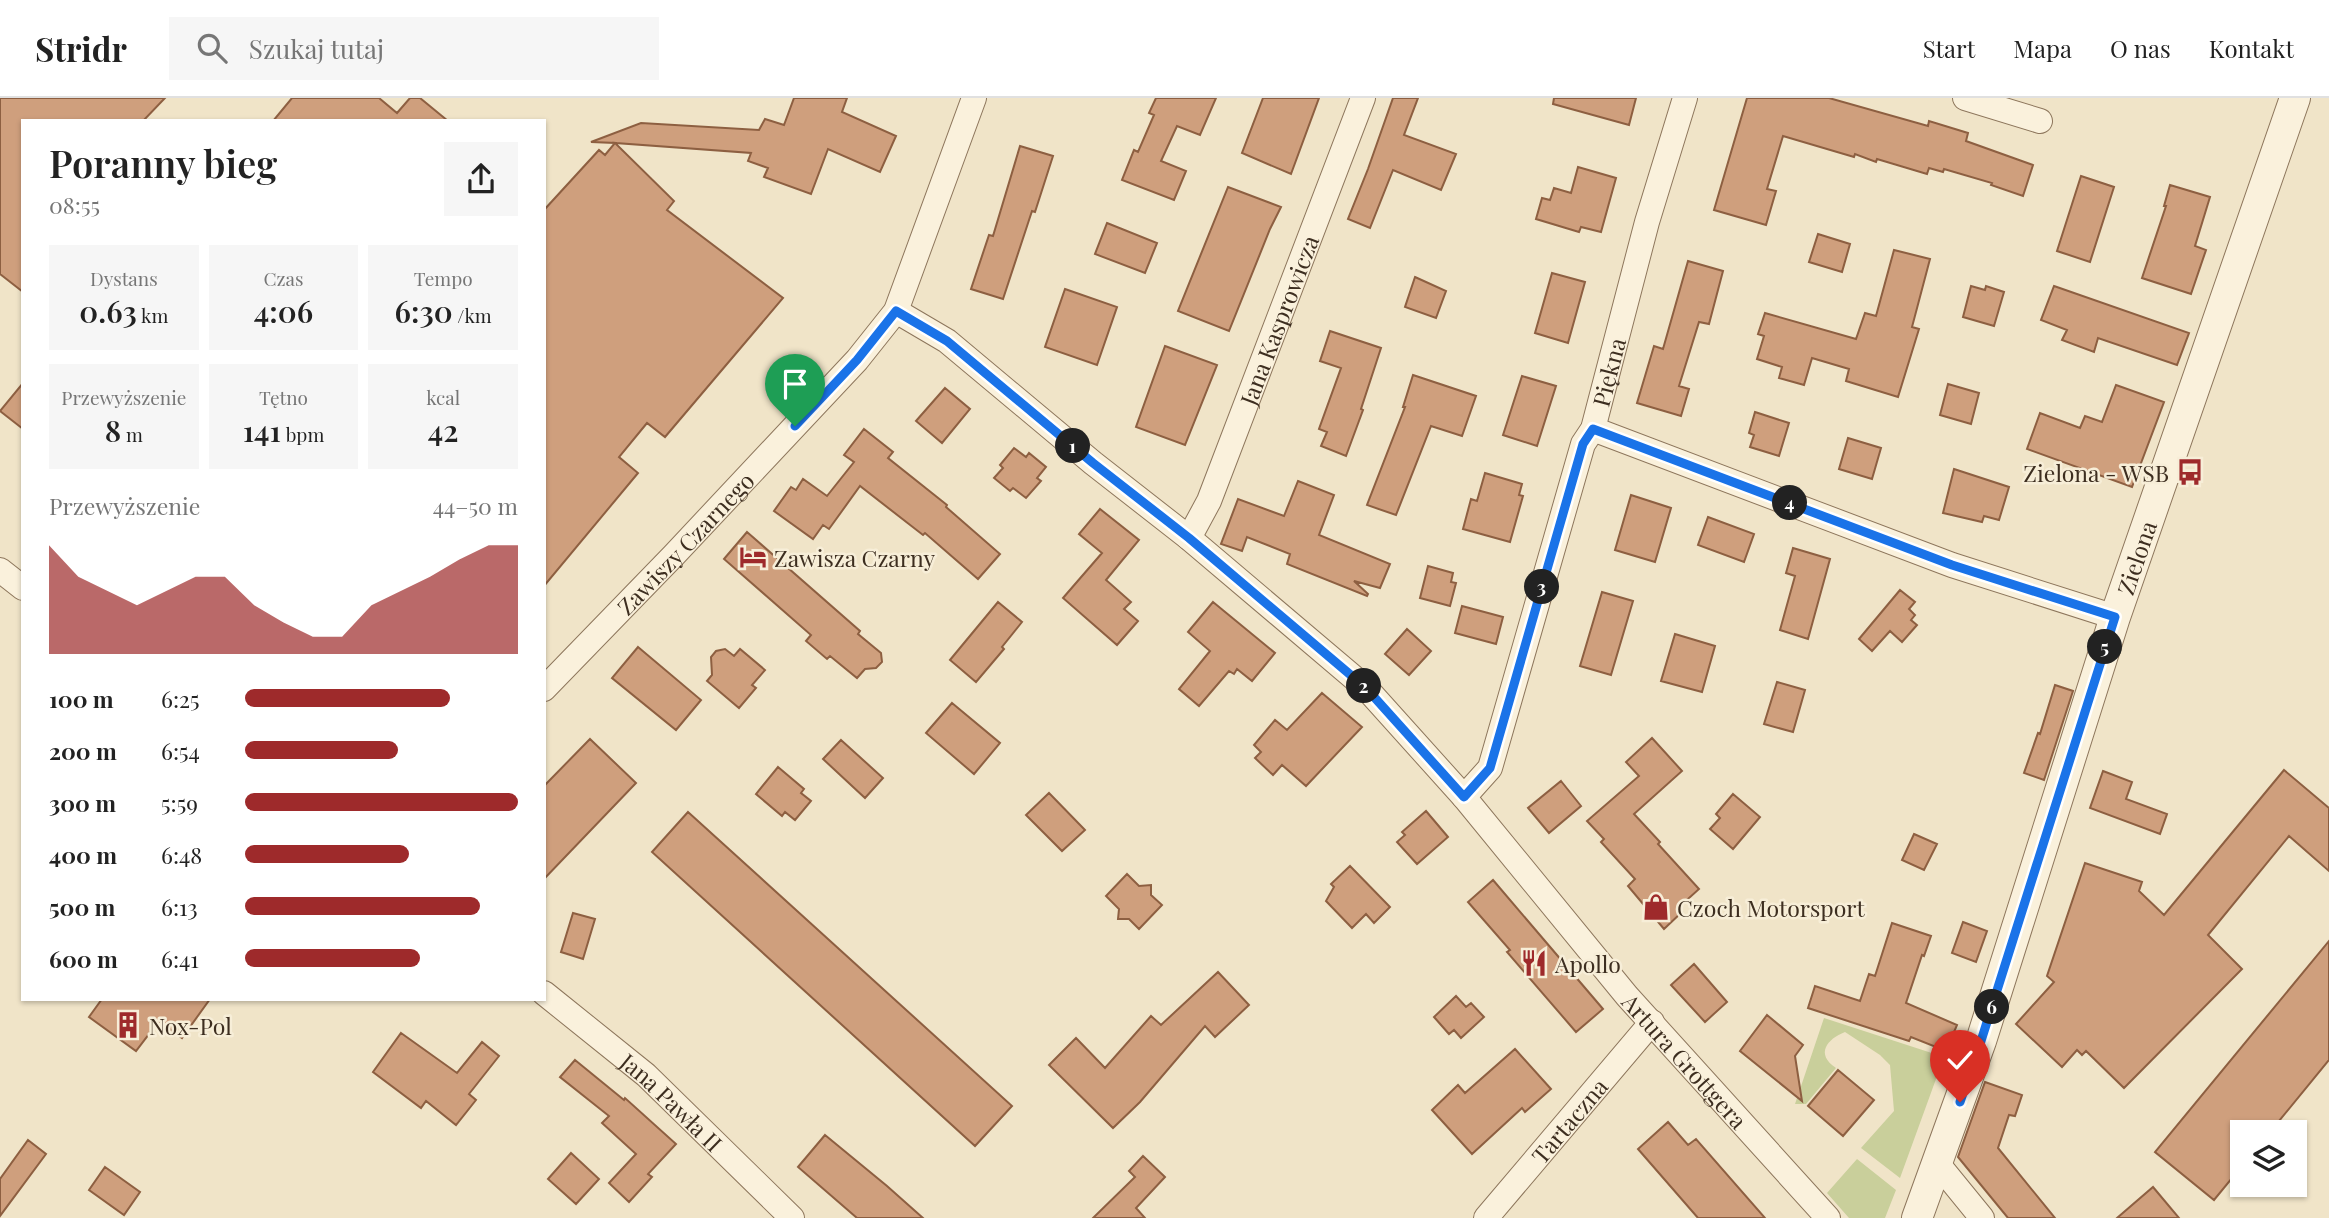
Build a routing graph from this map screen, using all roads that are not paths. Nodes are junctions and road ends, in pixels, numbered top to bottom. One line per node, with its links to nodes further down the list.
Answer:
1 (974, 98): 7 (street, Zawiszy Czarnego)
2 (1363, 98): 9 (street, Jana Kasprowicza)
3 (1685, 98): 8 (street, Piękna)
4 (1965, 98): 6 (street)
5 (2295, 98): 12 (street, Zielona)
6 (2040, 121)
7 (896, 311): 9 (street, Artura Grottgera); 13 (street, Zawiszy Czarnego)
8 (1593, 429): 12 (street); 14 (street, Piękna)
9 (1189, 538): 14 (street, Artura Grottgera)
10 (0, 570): 11 (street)
11 (21, 586)
12 (2115, 617): 17 (street, Zielona)
13 (546, 687)
14 (1464, 797): 16 (street, Artura Grottgera)
15 (546, 995): 18 (street, Jana Pawła II)
16 (1652, 1022): 19 (street, Tartaczna); 20 (street, Artura Grottgera)
17 (1938, 1164): 21 (street, Zielona); 22 (street)
18 (792, 1218)
19 (1486, 1218)
20 (1828, 1218)
21 (1917, 1218)
22 (1982, 1218)

